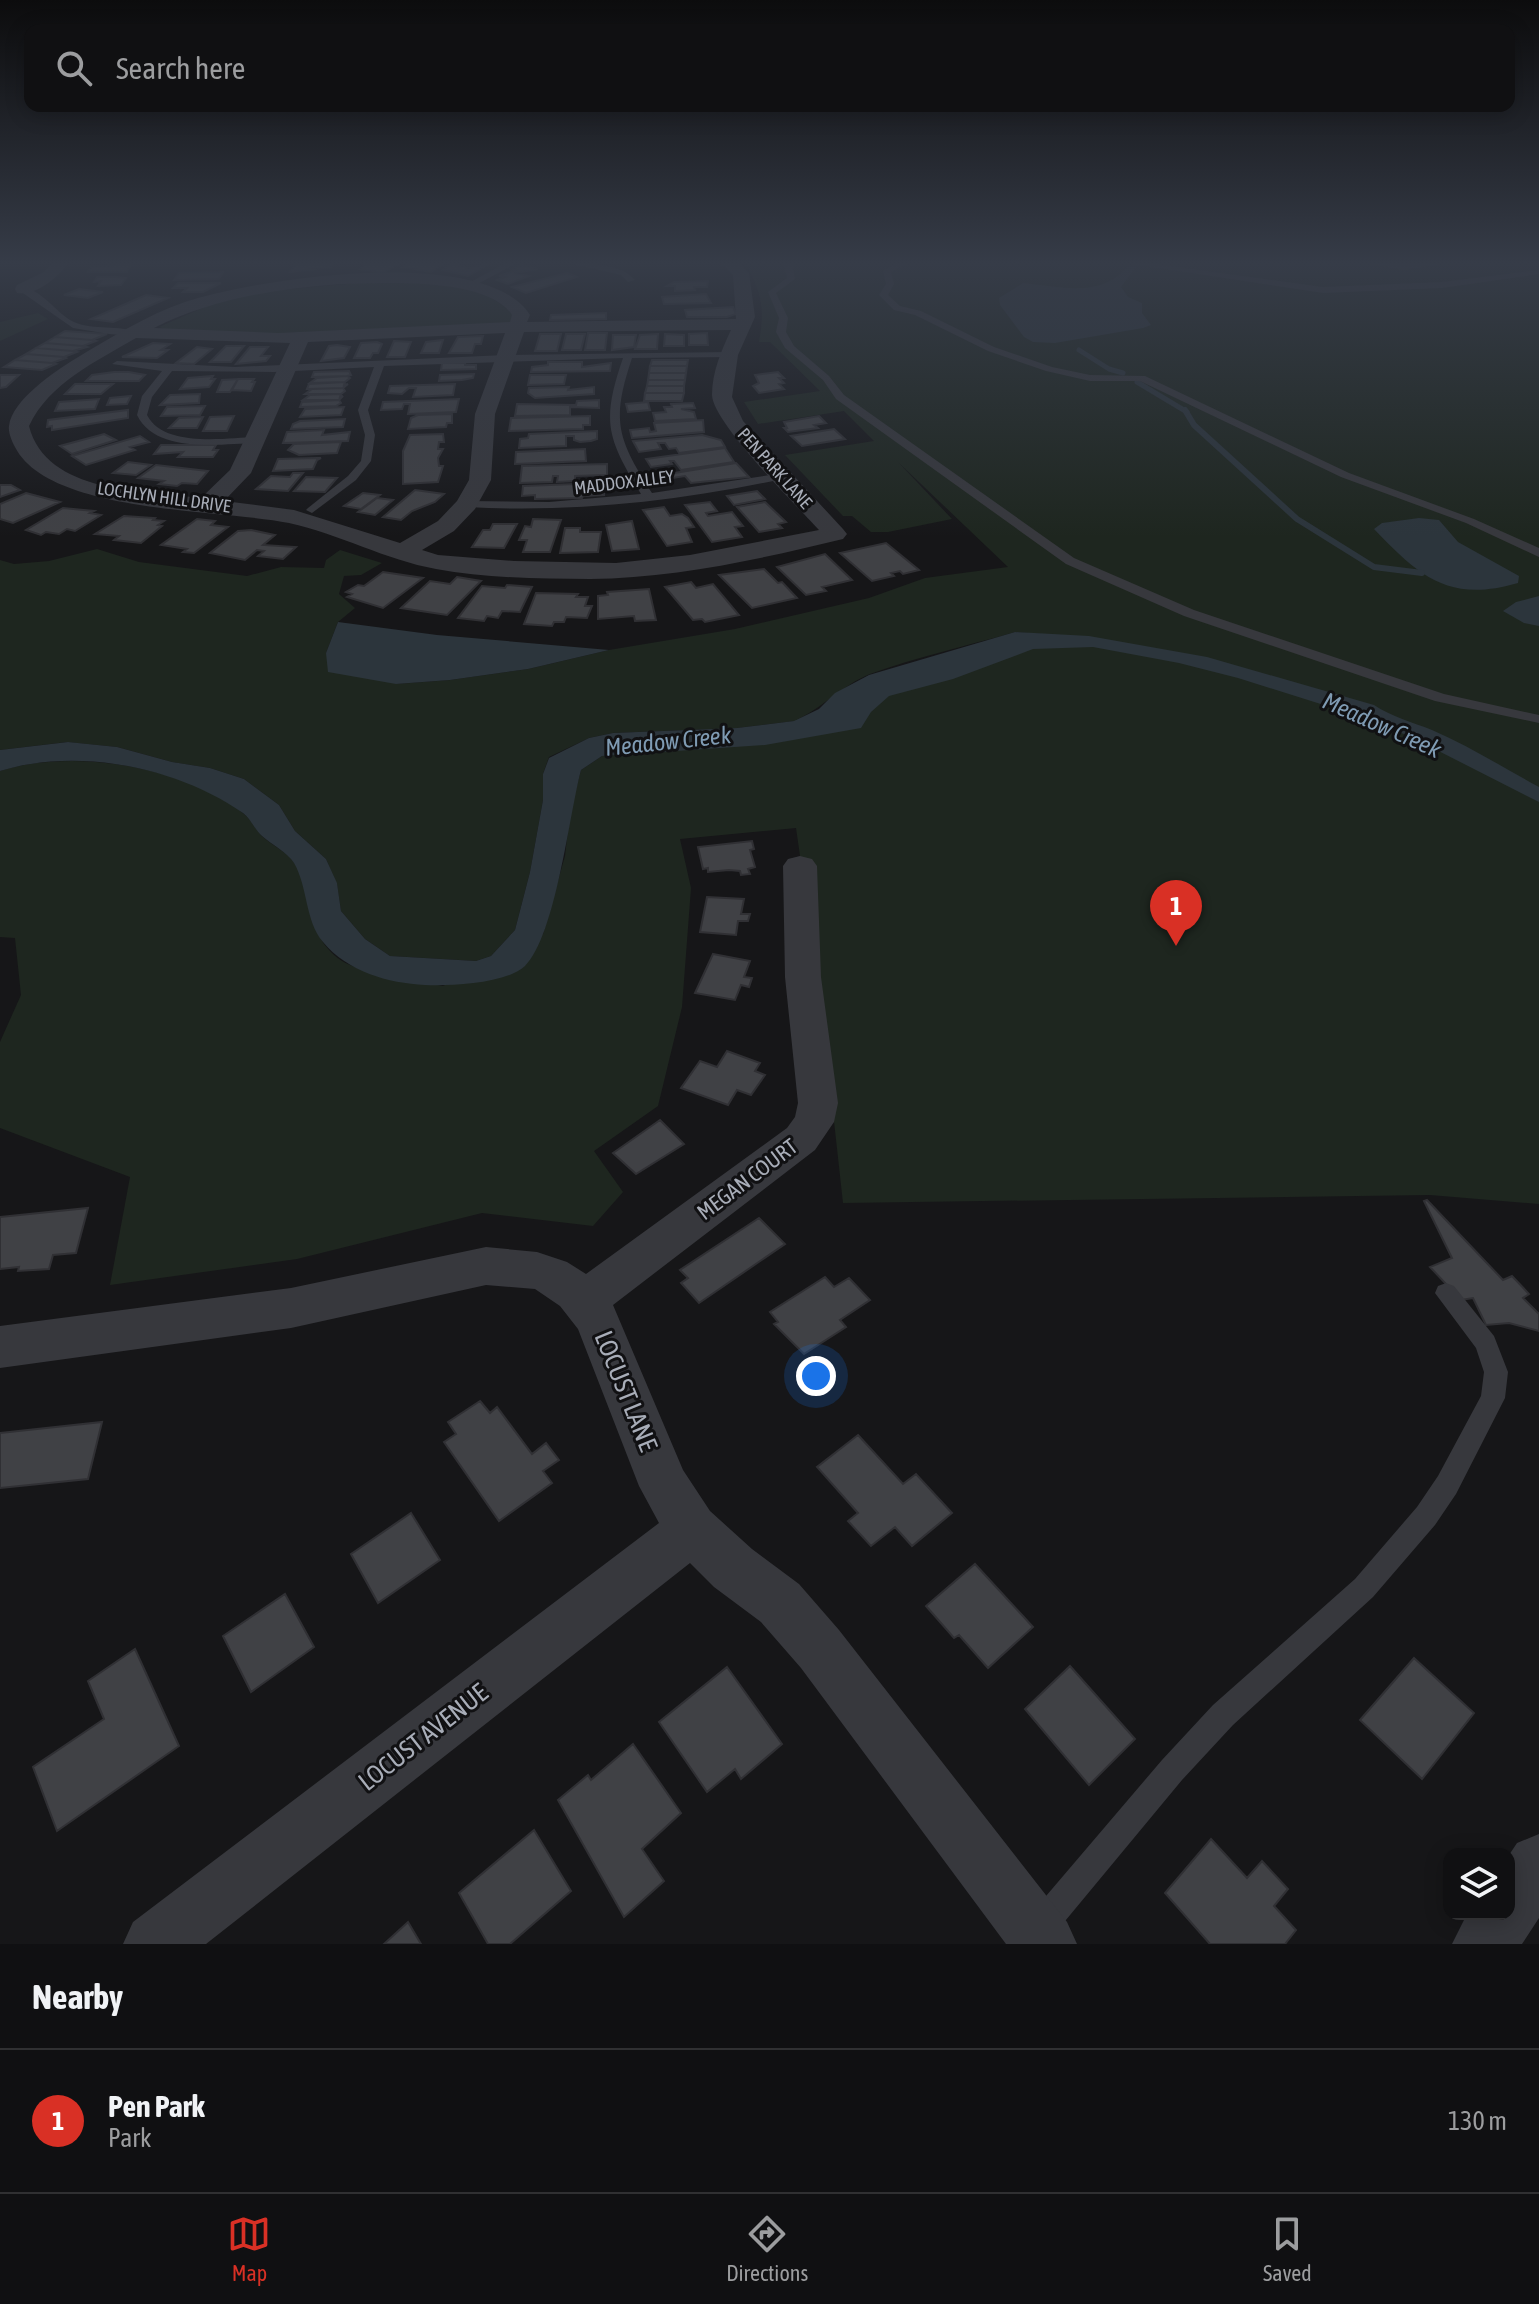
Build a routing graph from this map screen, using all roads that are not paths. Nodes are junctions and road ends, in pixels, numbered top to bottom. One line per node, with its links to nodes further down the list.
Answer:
1 (97, 355): 16 (street, LOCHLYN HILL DRIVE)
2 (293, 355): 11 (street)
3 (506, 355): 8 (street)
4 (729, 355): 7 (lane); 14 (street, PEN PARK LANE)
5 (798, 355): 22 (lane)
6 (1008, 355): 21 (lane)
7 (628, 356): 8 (lane); 15 (lane)
8 (505, 358): 9 (lane); 17 (street)
9 (380, 363): 11 (lane); 18 (lane)
10 (117, 364): 12 (lane)
11 (287, 368): 12 (lane); 13 (street)
12 (168, 370): 13 (lane)
13 (256, 440): 16 (street)
14 (783, 476): 15 (lane, MADDOX ALLEY); 19 (street, PEN PARK LANE)
15 (649, 498): 17 (lane, MADDOX ALLEY)
16 (208, 504): 20 (street, LOCHLYN HILL DRIVE)
17 (467, 504): 20 (street)
18 (312, 510)
19 (835, 534): 20 (street, LOCHLYN HILL DRIVE)
20 (403, 552)
21 (1539, 553)
22 (1539, 719)
23 (800, 866): 25 (street, MEGAN COURT)
24 (1446, 1293): 31 (lane)
25 (586, 1300): 26 (street, LOCUST LANE); 27 (street, LOCUST LANE)
26 (0, 1347)
27 (692, 1529): 31 (street, LOCUST LANE); 32 (street, LOCUST AVENUE)
28 (1539, 1865): 29 (street)
29 (1515, 1899)
30 (1501, 1920): 33 (street)
31 (1040, 1938)
32 (155, 1944)
33 (1484, 1944)

